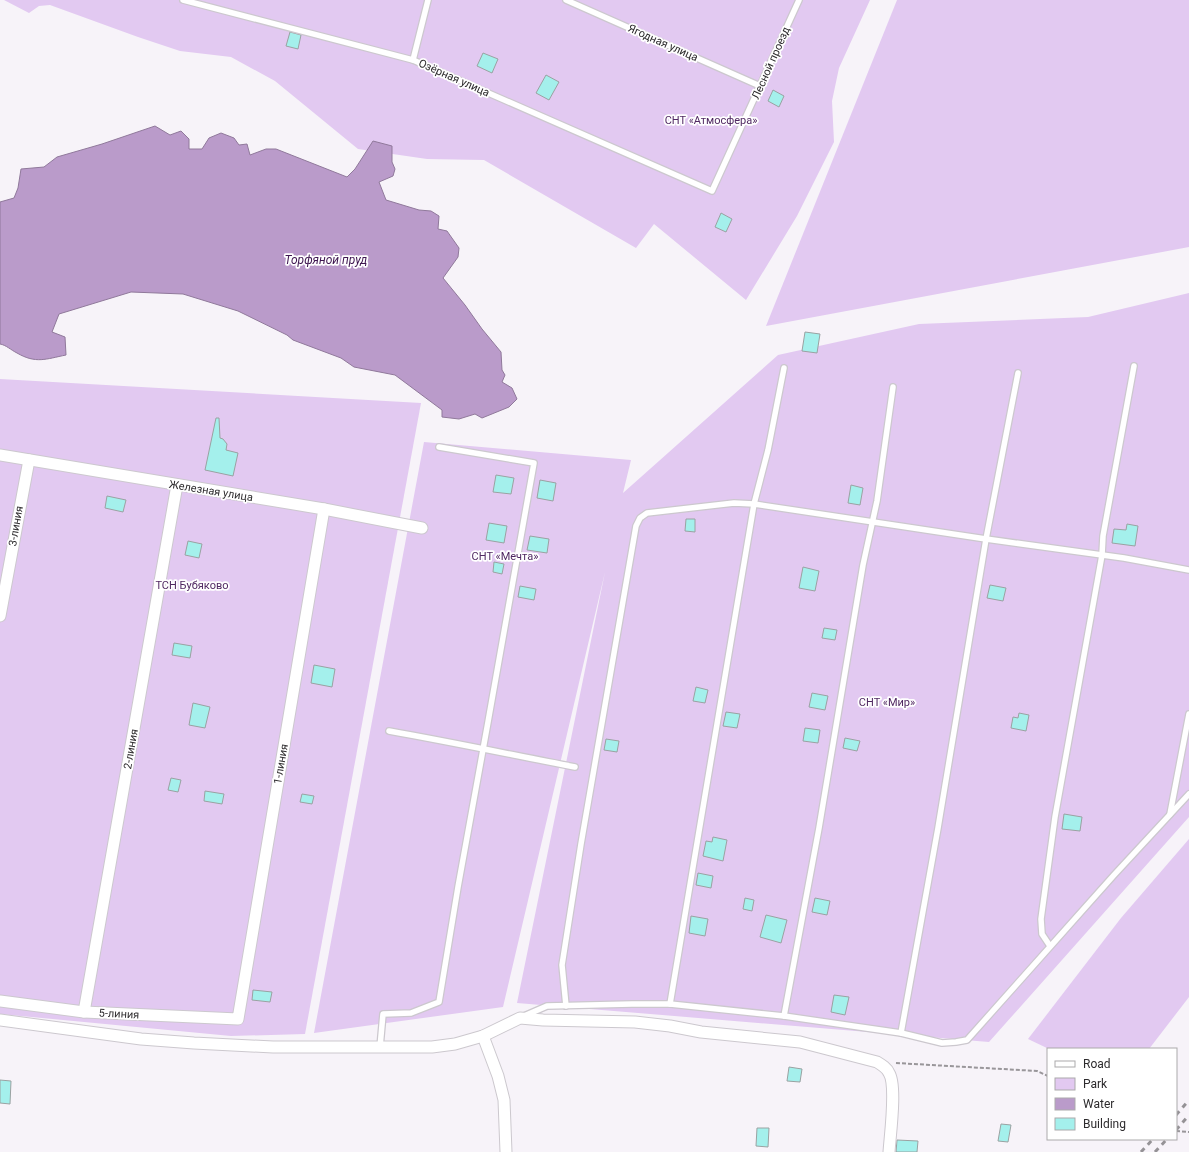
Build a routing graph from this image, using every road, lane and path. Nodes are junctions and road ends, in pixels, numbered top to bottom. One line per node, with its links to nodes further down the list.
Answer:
1 (183, 0): 5 (lane, Озёрная улица)
2 (428, 0): 5 (lane)
3 (566, 0): 6 (lane, Ягодная улица)
4 (799, 0): 6 (lane, Лесной проезд)
5 (413, 60): 7 (lane, Озёрная улица)
6 (760, 86): 7 (lane, Лесной проезд)
7 (712, 191)
8 (1134, 366): 21 (lane)
9 (784, 368): 16 (lane)
10 (1018, 373): 20 (lane)
11 (893, 387): 18 (lane)
12 (439, 447): 26 (lane)
13 (0, 455): 14 (street, Железная улица)
14 (29, 460): 15 (street, Железная улица); 23 (street, 3-линия)
15 (177, 485): 17 (street, Железная улица); 34 (street, 2-линия)
16 (754, 504): 18 (lane); 32 (lane); 33 (lane)
17 (324, 509): 19 (street, Железная улица); 37 (street, 1-линия)
18 (872, 522): 20 (lane); 35 (lane)
19 (422, 528)
20 (986, 539): 21 (lane); 39 (lane)
21 (1102, 555): 22 (lane); 30 (lane)
22 (1189, 570)
23 (0, 616)
24 (1189, 714): 29 (lane)
25 (389, 731): 26 (lane)
26 (483, 749): 27 (lane); 41 (lane)
27 (575, 767)
28 (1189, 794): 29 (lane)
29 (1170, 815): 30 (lane)
30 (1050, 946): 39 (lane)
31 (0, 1001): 34 (street, 5-линия)
32 (670, 1004): 33 (lane); 35 (lane)
33 (566, 1006): 36 (lane)
34 (84, 1012): 37 (street, 5-линия)
35 (784, 1016): 39 (lane)
36 (520, 1018): 40 (street); 42 (street)
37 (238, 1019)
38 (0, 1020): 41 (street)
39 (901, 1033)
40 (483, 1036): 41 (street); 46 (street)
41 (380, 1048)
42 (877, 1062): 43 (path); 47 (street)
43 (1047, 1076)
44 (1177, 1131): 45 (path)
45 (1189, 1132)
46 (506, 1152)
47 (890, 1152)

